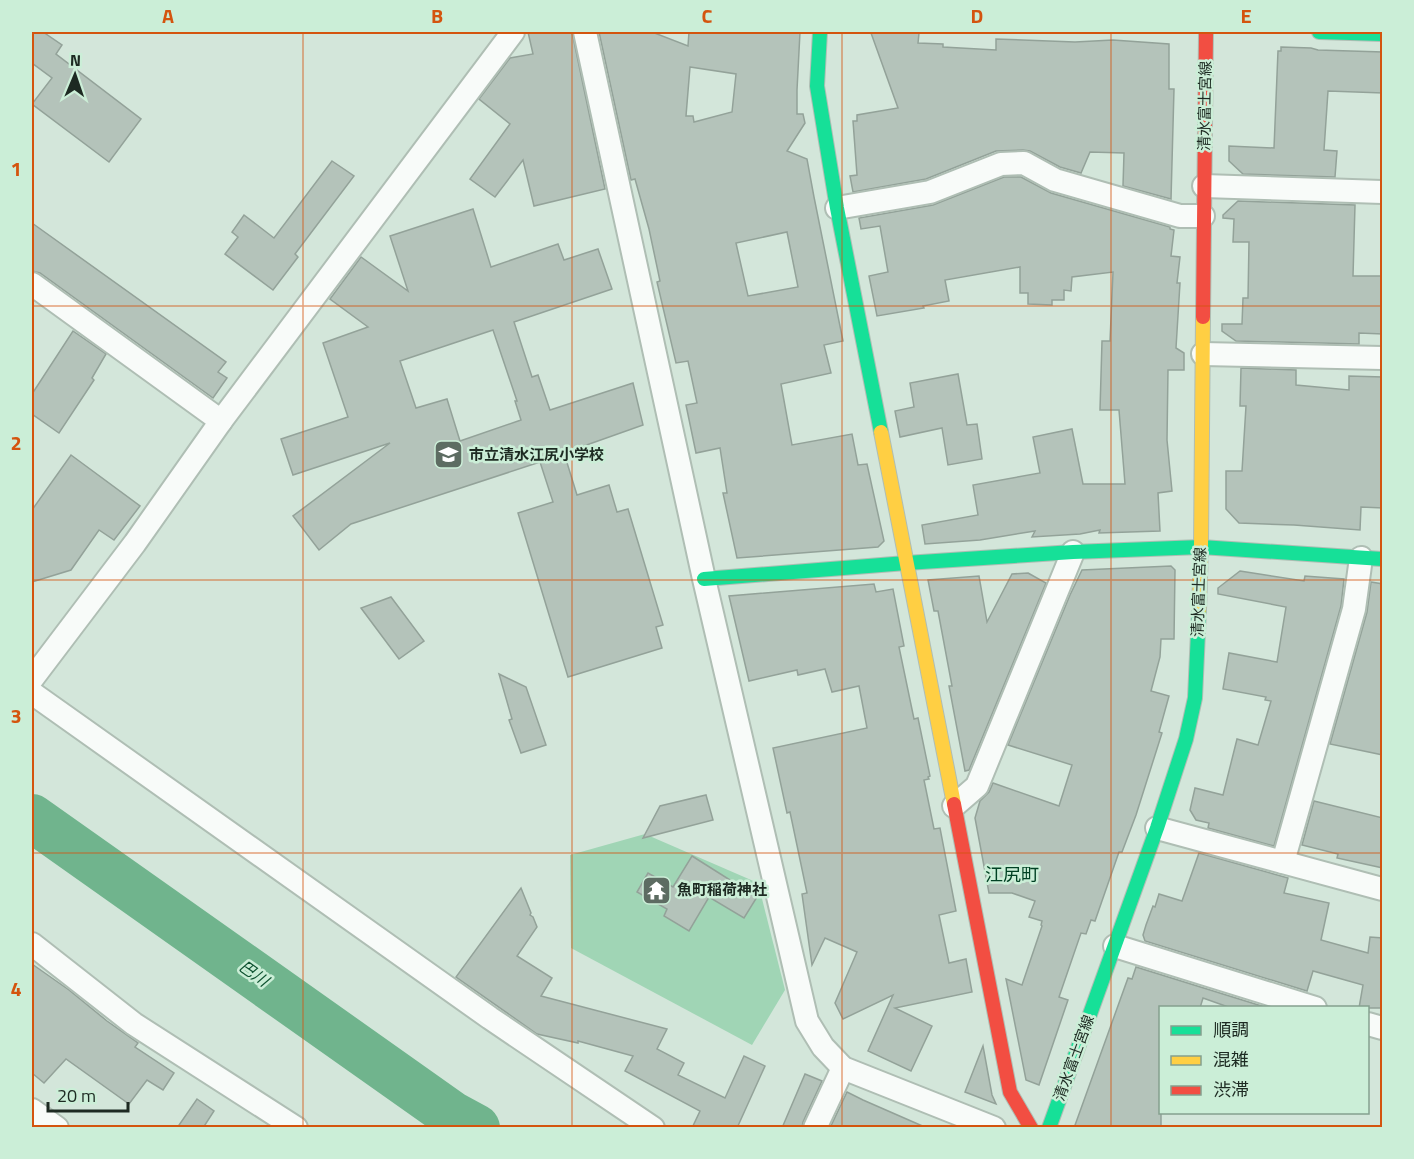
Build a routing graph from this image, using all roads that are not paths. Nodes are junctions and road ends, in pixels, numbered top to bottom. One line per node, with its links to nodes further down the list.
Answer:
1 (513, 32): 14 (street)
2 (585, 32): 19 (street)
3 (820, 32): 9 (street)
4 (1206, 32): 7 (street, 清水富士宮線)
5 (1319, 32): 6 (street)
6 (1383, 34)
7 (1204, 186): 8 (street); 10 (street, 清水富士宮線)
8 (1383, 192)
9 (837, 208): 10 (street); 18 (street)
10 (1203, 216): 12 (street, 清水富士宮線)
11 (32, 284): 14 (street)
12 (1203, 354): 13 (street); 15 (street, 清水富士宮線)
13 (1383, 358)
14 (221, 421): 20 (street)
15 (1201, 547): 16 (street); 17 (street); 23 (street, 清水富士宮線)
16 (1073, 552): 18 (street); 22 (street)
17 (1372, 558): 24 (street)
18 (906, 563): 19 (street); 22 (street)
19 (704, 579): 29 (street)
20 (32, 679)
21 (32, 693): 33 (street)
22 (954, 806): 36 (street)
23 (1157, 828): 24 (street); 27 (street, 清水富士宮線)
24 (1283, 862): 25 (street)
25 (1383, 889)
26 (32, 944): 32 (street)
27 (1115, 946): 28 (street); 37 (street, 清水富士宮線)
28 (1309, 1006)
29 (843, 1068): 34 (street); 35 (street)
30 (32, 1110): 31 (street)
31 (57, 1128)
32 (296, 1128)
33 (653, 1128)
34 (815, 1128)
35 (994, 1128)
36 (1031, 1128)
37 (1049, 1128)

